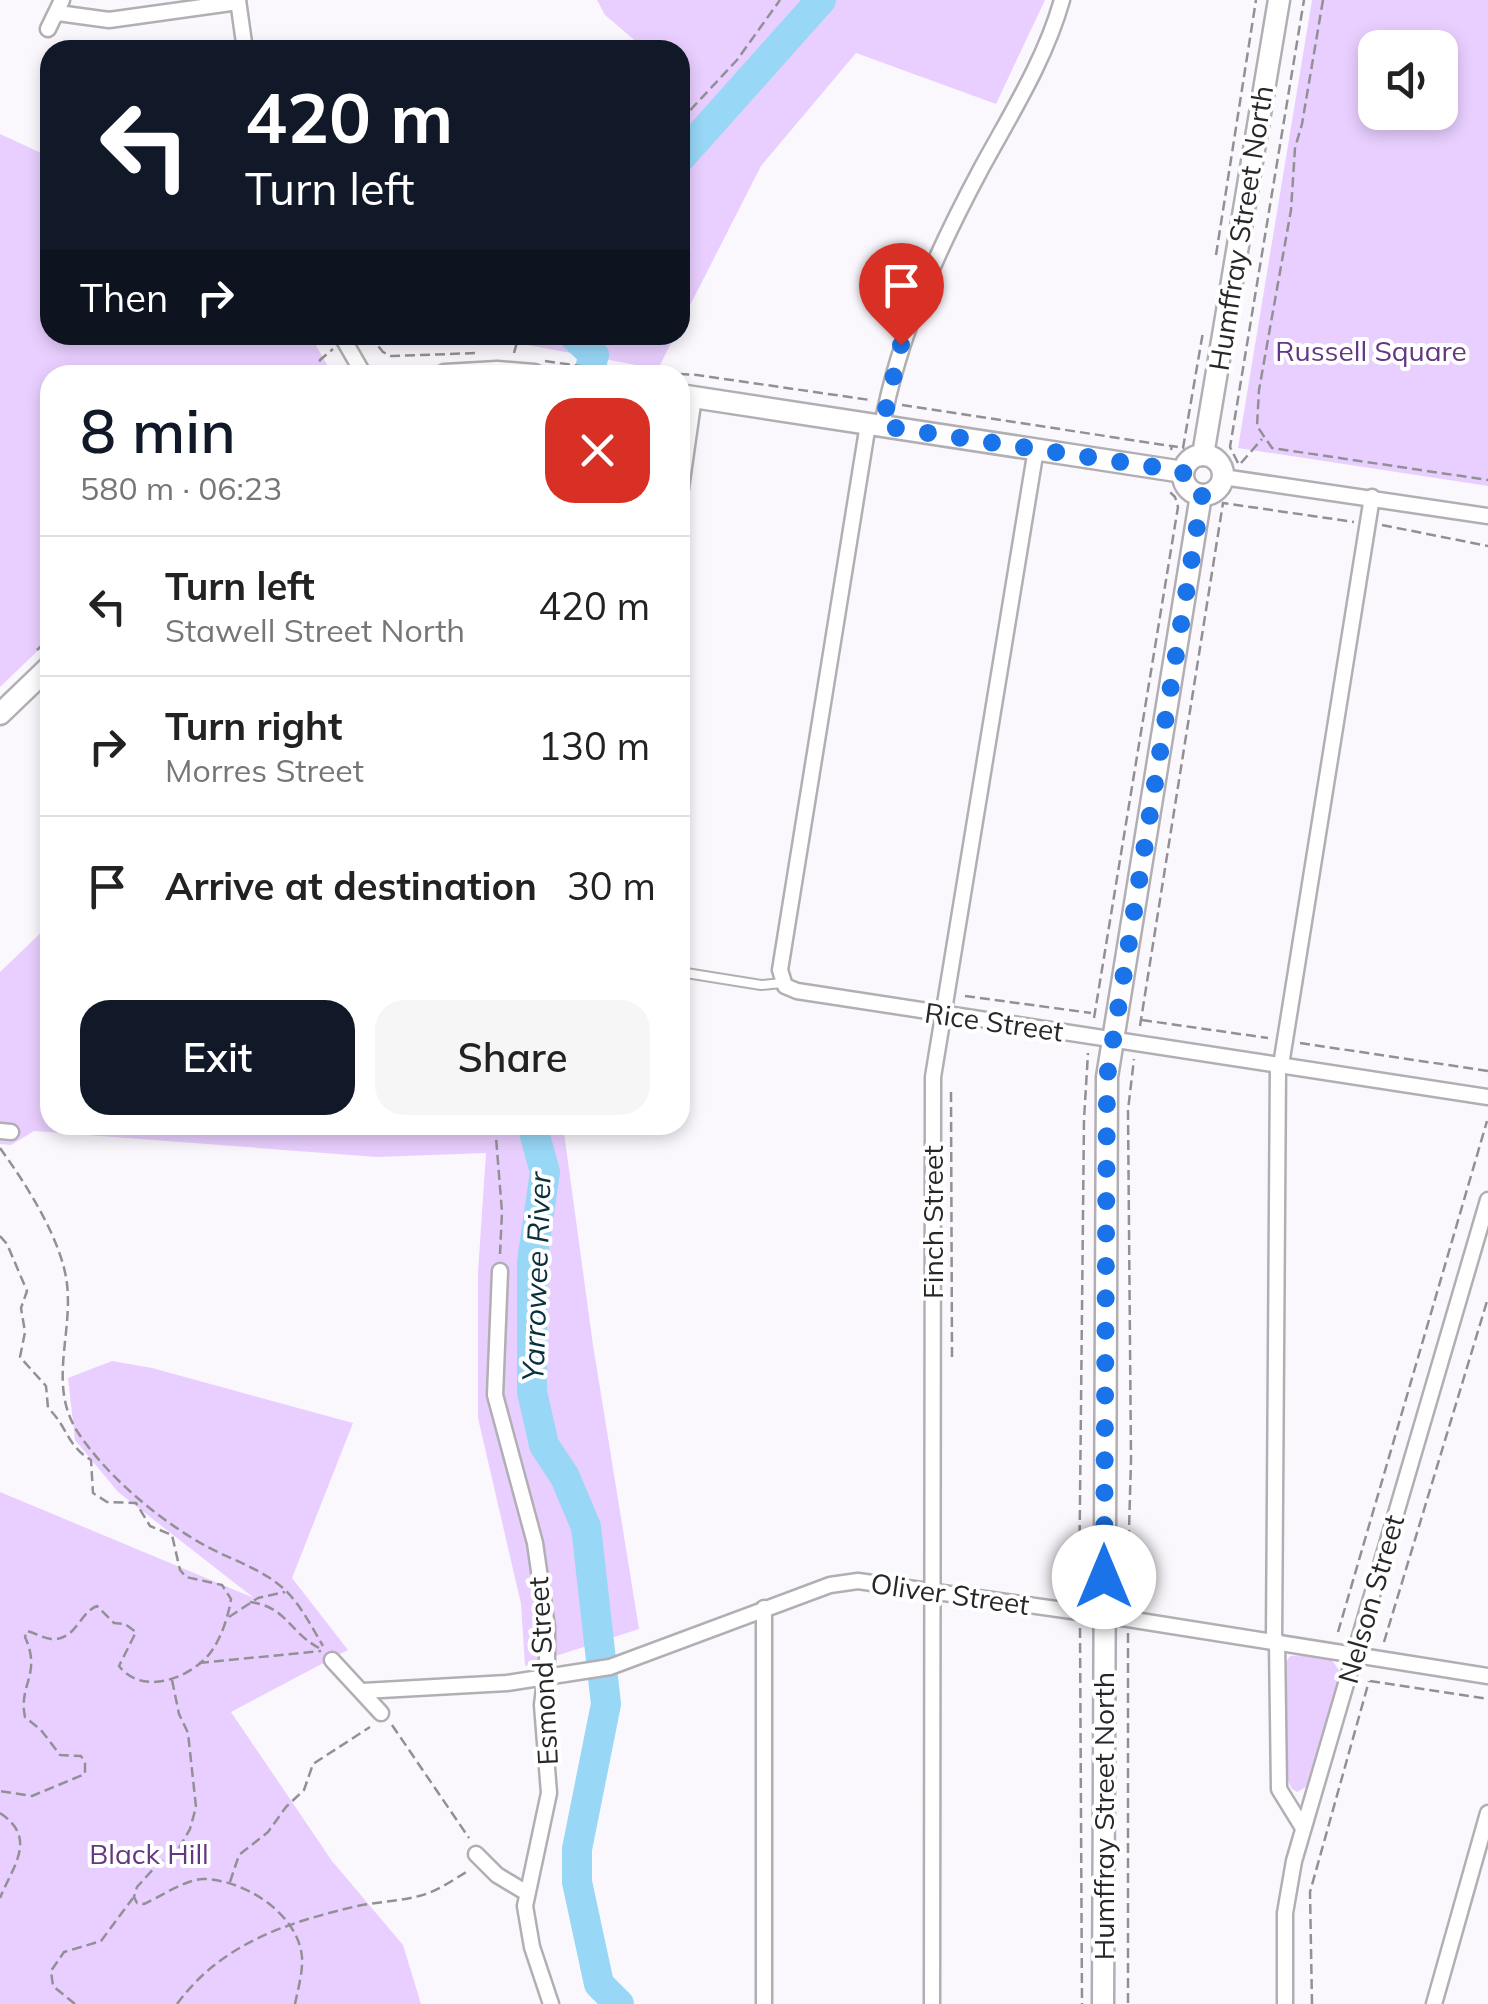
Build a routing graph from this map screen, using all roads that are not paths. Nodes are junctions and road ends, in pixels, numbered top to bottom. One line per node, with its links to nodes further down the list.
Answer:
1 (1062, 0): 8 (street)
2 (1279, 0): 10 (street, Humffray Street North)
3 (238, 1): 4 (street); 6 (street)
4 (60, 6): 5 (street)
5 (48, 28)
6 (244, 40)
7 (690, 396): 8 (street)
8 (875, 425): 9 (street); 19 (street)
9 (1036, 449): 11 (street); 20 (street, Finch Street)
10 (1203, 456): 11 (street); 12 (street)
11 (1176, 471): 13 (street)
12 (1233, 474): 13 (street); 14 (street)
13 (1202, 496): 21 (street, Humffray Street North)
14 (1372, 498): 15 (street); 22 (street)
15 (1488, 516)
16 (40, 676): 17 (street)
17 (0, 714)
18 (690, 974): 19 (lane, Rice Street)
19 (782, 983): 20 (street, Rice Street)
20 (944, 1014): 21 (street, Rice Street); 26 (street, Finch Street)
21 (1112, 1039): 22 (street, Rice Street); 28 (street, Humffray Street North)
22 (1280, 1065): 23 (street, Rice Street); 29 (street)
23 (1488, 1097)
24 (1488, 1200): 30 (street, Nelson Street)
25 (500, 1271): 33 (street, Esmond Street)
26 (933, 1591): 27 (street, Oliver Street); 28 (street, Oliver Street); 42 (street, Finch Street)
27 (764, 1608): 33 (street, Oliver Street); 41 (street)
28 (1104, 1616): 29 (street, Oliver Street); 43 (street, Humffray Street North)
29 (1275, 1641): 30 (street, Oliver Street); 37 (street)
30 (1355, 1654): 32 (street, Oliver Street); 37 (street, Nelson Street)
31 (328, 1655): 34 (street)
32 (1488, 1676)
33 (546, 1678): 34 (street, Oliver Street); 39 (street, Esmond Street)
34 (363, 1691): 35 (street)
35 (383, 1715)
36 (1488, 1813): 45 (street)
37 (1303, 1828): 44 (street, Nelson Street)
38 (480, 1857): 39 (street)
39 (527, 1894): 40 (street, Esmond Street)
40 (550, 2004)
41 (764, 2004)
42 (932, 2004)
43 (1103, 2004)
44 (1285, 2004)
45 (1434, 2004)

